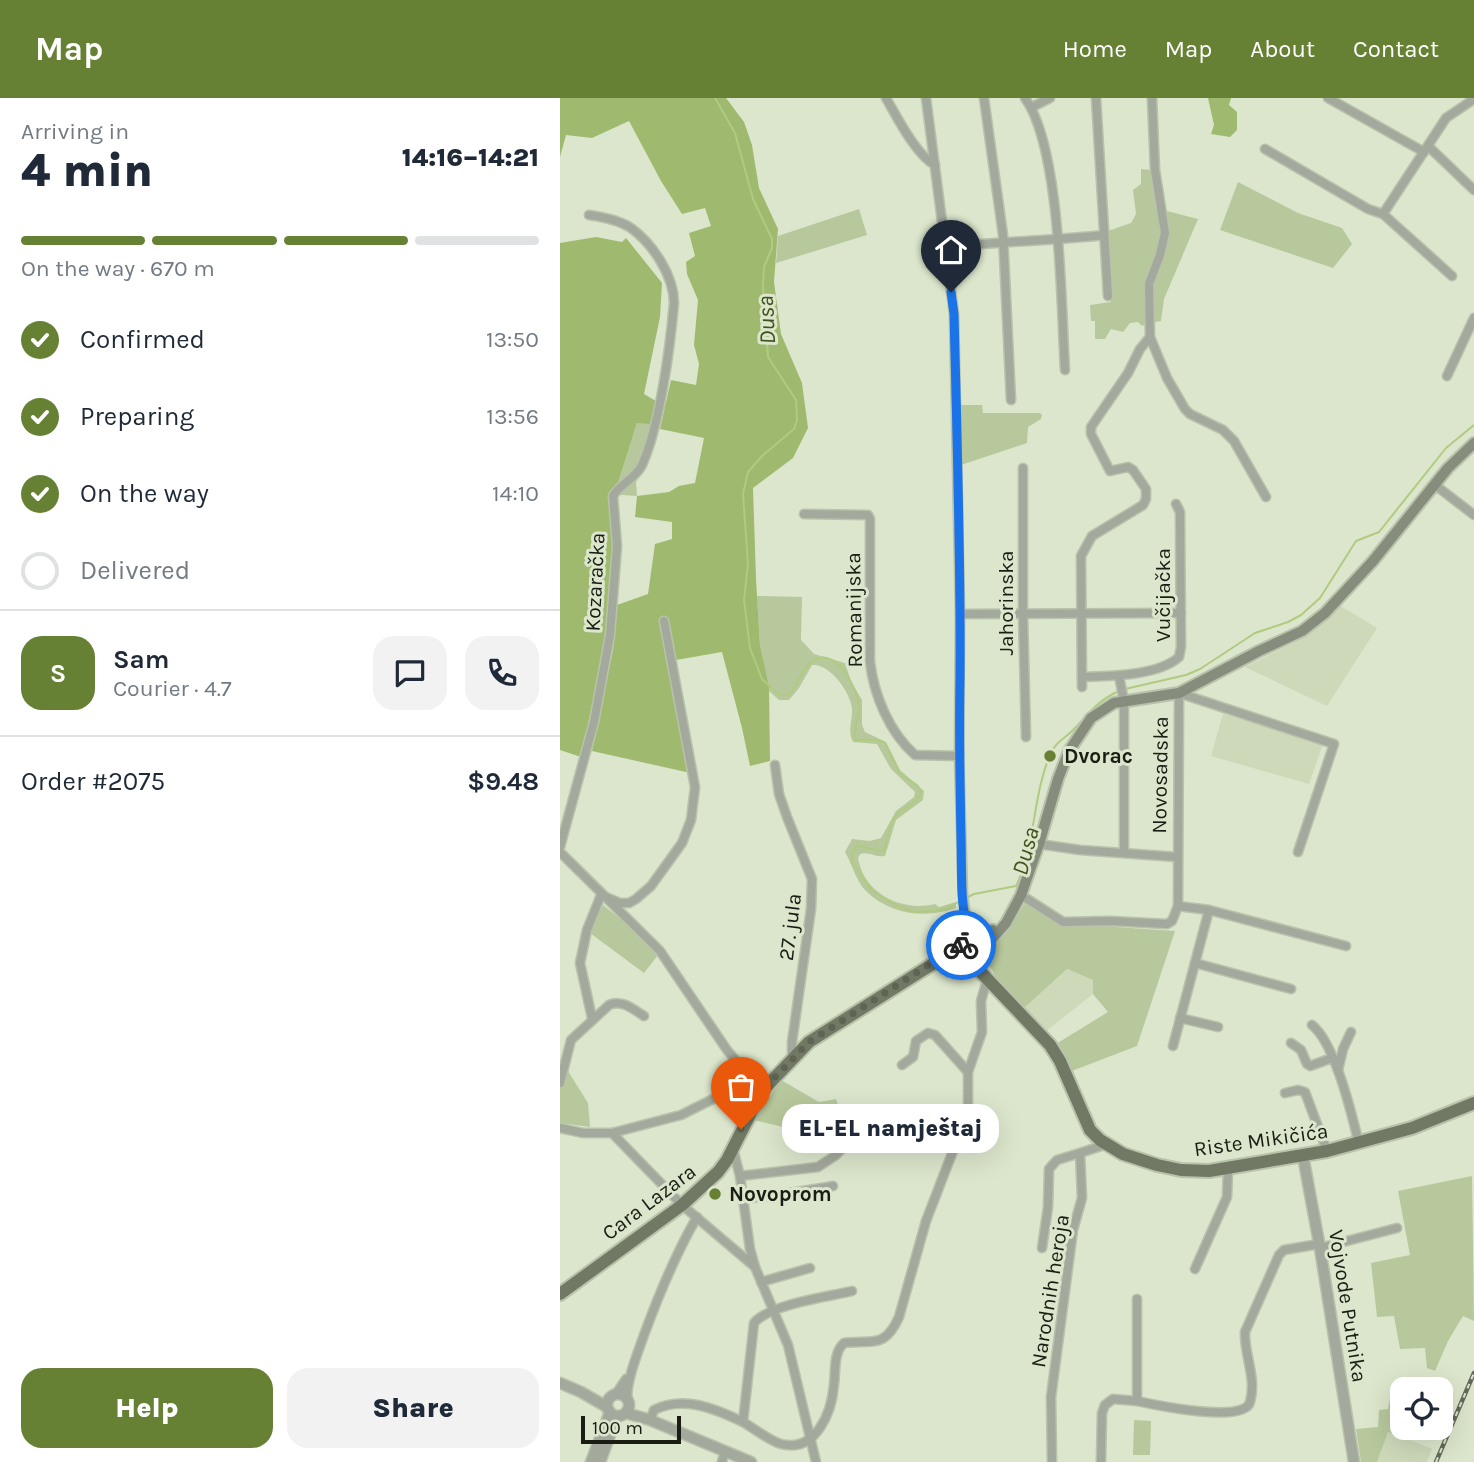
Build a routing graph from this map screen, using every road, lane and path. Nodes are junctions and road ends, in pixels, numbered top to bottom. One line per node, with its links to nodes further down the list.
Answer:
1 (886, 98): 13 (street)
2 (926, 98): 13 (street)
3 (984, 98): 19 (street)
4 (1025, 98): 10 (street)
5 (1050, 98): 10 (street)
6 (1096, 98): 17 (street)
7 (1152, 98): 24 (street)
8 (1328, 98): 12 (street)
9 (1469, 100): 12 (street)
10 (1032, 107): 18 (street)
11 (1265, 149): 15 (street)
12 (1426, 149): 14 (street); 15 (street)
13 (935, 165): 20 (street)
14 (1474, 190)
15 (1383, 214): 21 (street)
16 (589, 215): 49 (street, Kozaračka)
17 (1104, 235): 18 (street); 22 (street)
18 (1058, 240): 19 (street); 25 (street)
19 (1003, 241): 20 (street); 27 (street)
20 (946, 248): 36 (street)
21 (1452, 276)
22 (1108, 296)
23 (1474, 318): 26 (street)
24 (1150, 337): 31 (street); 38 (street)
25 (1065, 370)
26 (1447, 376)
27 (1011, 400)
28 (1474, 443): 30 (main road)
29 (1023, 468): 37 (street, Jahorinska)
30 (1435, 485): 34 (street); 43 (main road)
31 (1266, 497)
32 (1176, 503): 35 (street, Vučijačka)
33 (804, 514): 46 (street, Romanijska)
34 (1474, 515)
35 (1181, 613): 38 (street); 41 (street, Vučijačka)
36 (960, 614): 37 (street); 46 (street)
37 (1023, 614): 38 (street); 45 (street, Jahorinska)
38 (1081, 614): 40 (street)
39 (664, 621): 53 (street)
40 (1082, 677): 41 (street); 42 (street)
41 (1120, 679): 44 (street, Novosadska)
42 (1082, 687)
43 (1179, 693): 44 (main road); 51 (street); 52 (street, Novosadska)
44 (1123, 699): 48 (main road); 50 (street, Novosadska)
45 (1026, 737)
46 (959, 756): 58 (street)
47 (775, 765): 72 (street, 27. jula)
48 (1039, 844): 50 (street, Novosadska); 54 (main road)
49 (560, 850): 53 (street)
50 (1124, 852): 52 (street, Novosadska)
51 (1298, 852)
52 (1177, 857): 55 (street, Novosadska)
53 (601, 895): 65 (street); 78 (street)
54 (1021, 895): 55 (street); 58 (main road)
55 (1178, 906): 56 (street)
56 (1209, 910): 57 (street); 59 (street)
57 (1346, 946)
58 (974, 949): 60 (main road, Cara Lazara); 60 (main road, Cara Lazara); 61 (main road, Riste Mikičića); 63 (main road, Riste Mikičića)
59 (1195, 963): 62 (street); 66 (street)
60 (930, 964): 72 (main road, Cara Lazara)
61 (987, 980): 63 (main road, Riste Mikičića); 76 (street)
62 (1291, 989)
63 (1004, 999): 84 (main road, Riste Mikičića)
64 (644, 1016): 65 (street)
65 (593, 1018): 77 (street)
66 (1181, 1018): 68 (street); 71 (street)
67 (1312, 1025): 73 (street)
68 (1219, 1027)
69 (1352, 1032): 75 (street)
70 (1290, 1043): 73 (street)
71 (1173, 1046)
72 (792, 1058): 78 (main road, Cara Lazara)
73 (1332, 1058): 75 (street)
74 (902, 1065): 76 (street)
75 (1338, 1070): 85 (street)
76 (968, 1072): 115 (street)
77 (560, 1083)
78 (759, 1087): 82 (street); 86 (main road, Cara Lazara)
79 (1285, 1093): 87 (street)
80 (1474, 1103): 85 (main road, Riste Mikičića)
81 (560, 1128): 82 (street)
82 (612, 1133): 94 (street)
83 (856, 1134): 91 (street)
84 (1107, 1144): 88 (street); 90 (main road, Riste Mikičića)
85 (1359, 1144): 87 (main road, Riste Mikičića)
86 (733, 1149): 91 (street); 94 (main road, Cara Lazara)
87 (1327, 1151): 89 (main road, Riste Mikičića)
88 (1080, 1153): 98 (street); 121 (street, Narodnih heroja)
89 (1303, 1156): 90 (main road, Riste Mikičića); 97 (street, Vojvode Putnika)
90 (1228, 1169): 101 (street)
91 (740, 1176): 93 (street)
92 (833, 1186): 93 (street)
93 (744, 1199): 99 (street)
94 (682, 1205): 95 (street); 104 (main road, Cara Lazara)
95 (696, 1217): 99 (street); 107 (street)
96 (1397, 1228): 97 (street)
97 (1320, 1246): 111 (street); 123 (street, Vojvode Putnika)
98 (1042, 1248)
99 (755, 1267): 102 (street)
100 (810, 1268): 102 (street)
101 (1195, 1269)
102 (761, 1282): 106 (street)
103 (852, 1291): 106 (street)
104 (560, 1294)
105 (1137, 1299): 111 (street)
106 (775, 1310): 114 (street); 115 (street)
107 (633, 1367): 110 (street); 112 (street)
108 (560, 1383): 109 (street)
109 (581, 1392): 110 (street); 112 (street)
110 (613, 1395): 112 (street); 112 (street)
111 (1137, 1401): 122 (street)
112 (619, 1409): 113 (street); 117 (street); 118 (street)
113 (650, 1420): 114 (street); 116 (street)
114 (743, 1422): 115 (street)
115 (809, 1440): 120 (street)
116 (723, 1457): 119 (street)
117 (591, 1462)
118 (600, 1462)
119 (751, 1462)
120 (816, 1462)
121 (1052, 1462)
122 (1101, 1462)
123 (1354, 1462)

